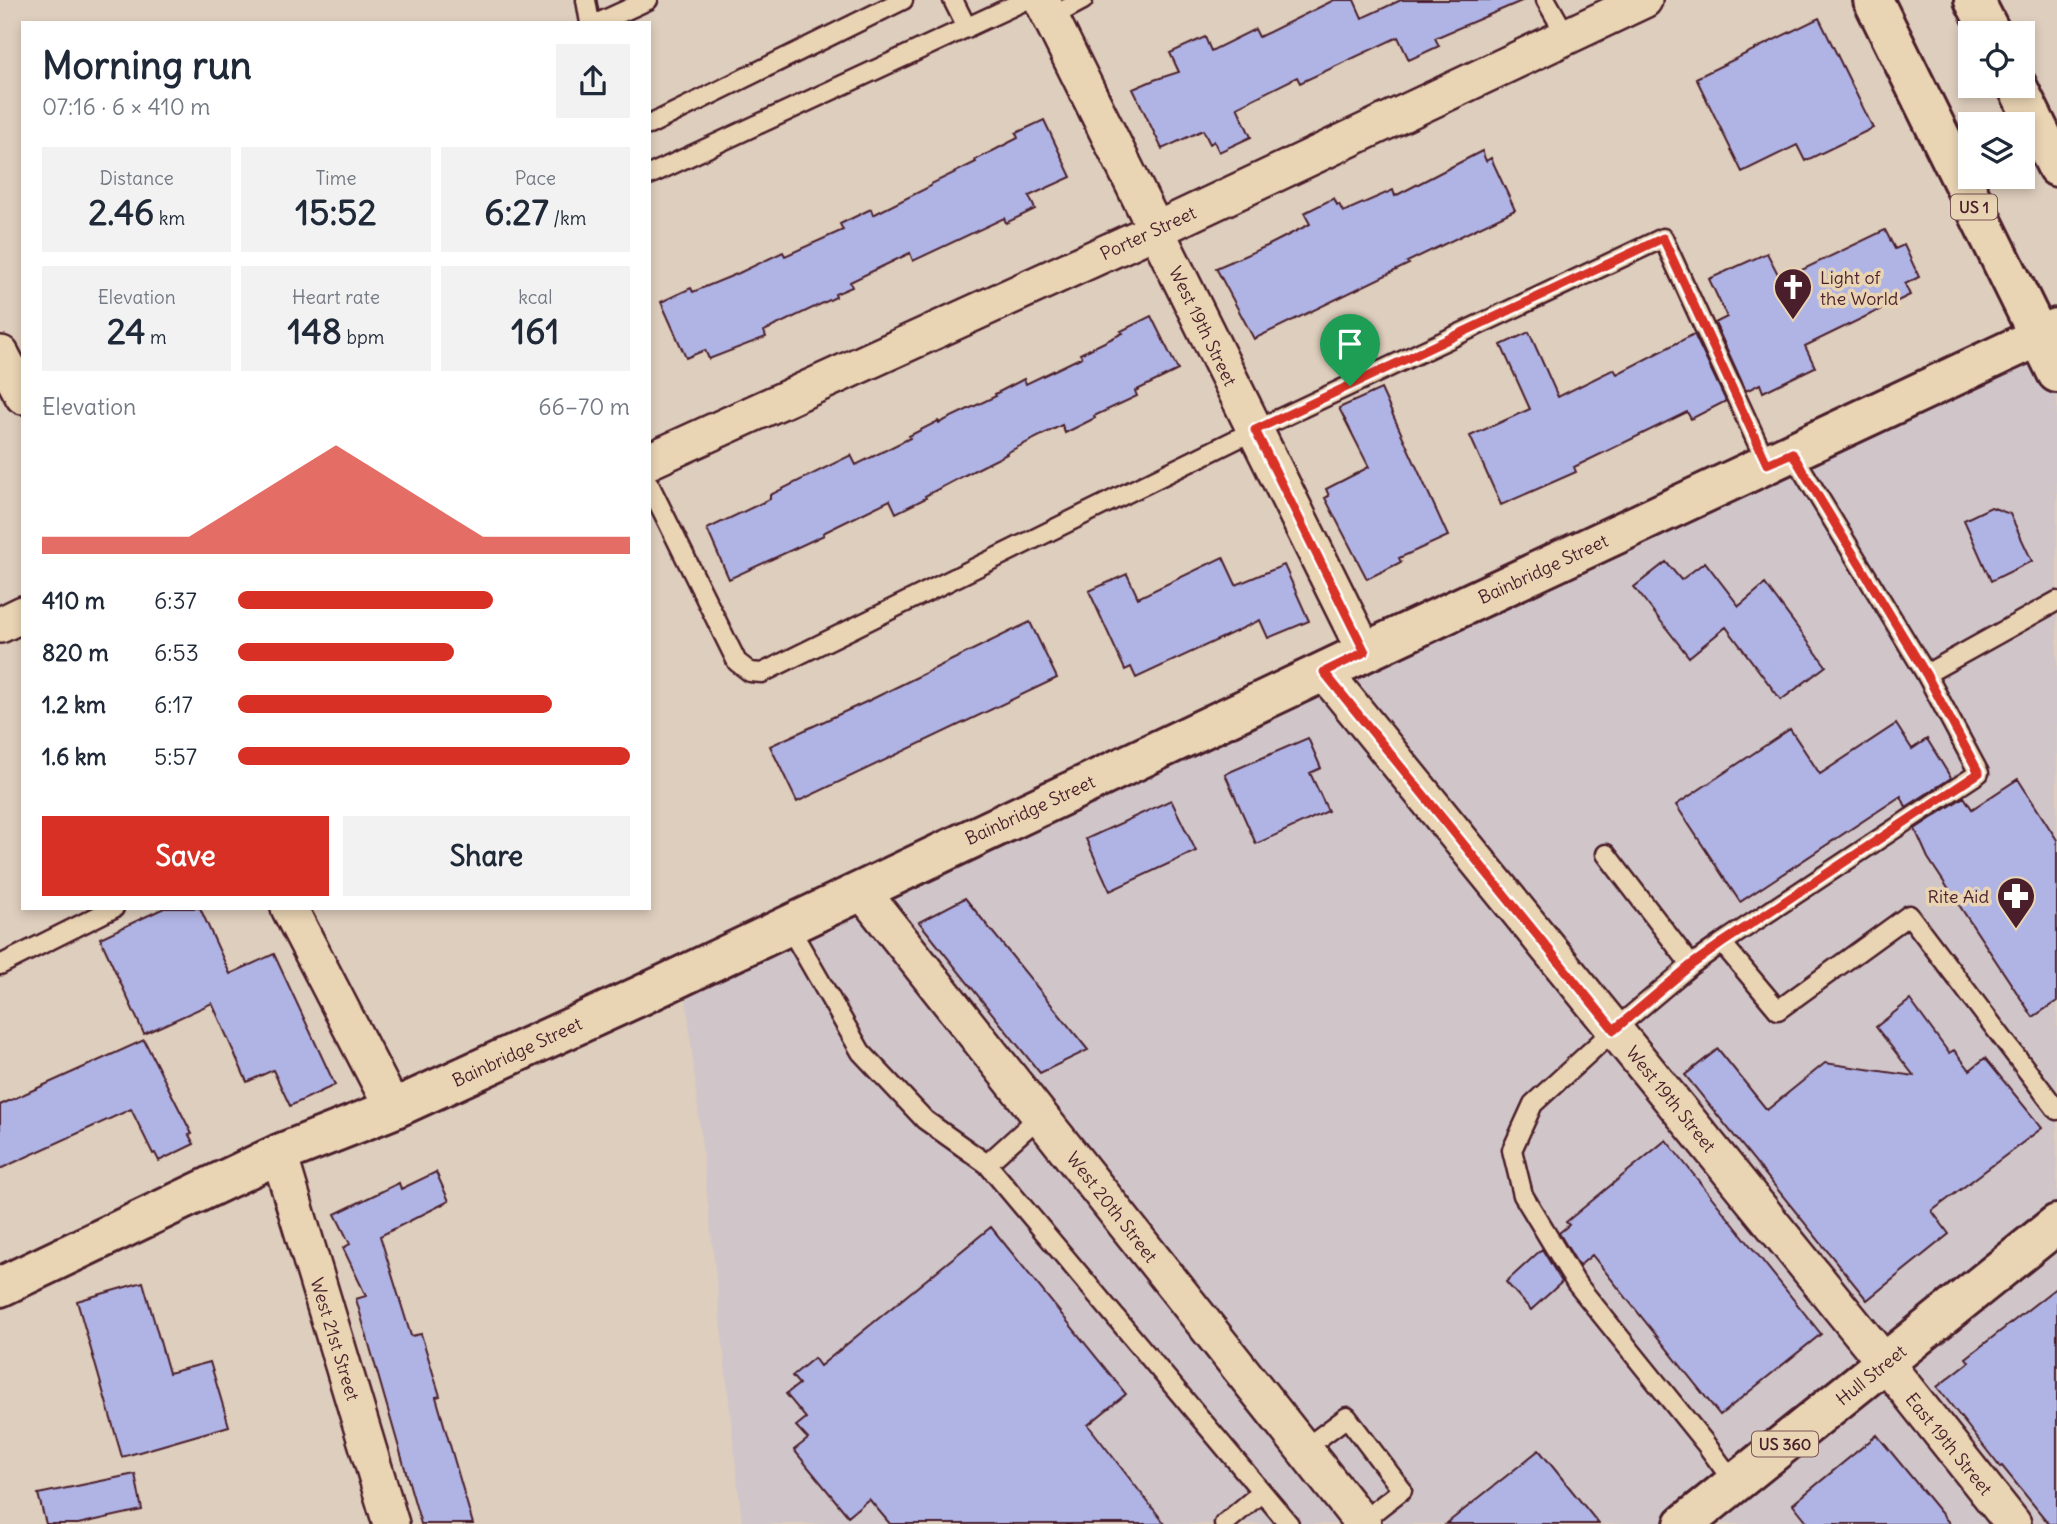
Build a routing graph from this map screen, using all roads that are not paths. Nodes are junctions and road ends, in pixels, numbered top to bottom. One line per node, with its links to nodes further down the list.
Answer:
1 (586, 0): 11 (lane)
2 (648, 0): 12 (lane)
3 (903, 0): 17 (lane)
4 (953, 0): 14 (lane)
5 (1083, 0): 10 (lane)
6 (1546, 0): 15 (lane)
7 (1644, 0): 15 (street, Porter Street)
8 (1873, 0): 21 (street, US 1)
9 (1975, 0): 13 (street)
10 (1039, 6): 14 (lane); 20 (street, West 19th Street)
11 (590, 21)
12 (602, 21)
13 (1985, 21)
14 (967, 28): 19 (lane)
15 (1567, 37): 20 (street, Porter Street)
16 (2023, 98): 18 (street)
17 (651, 124)
18 (2057, 167)
19 (651, 174)
20 (1156, 230): 25 (street, West 19th Street); 27 (street, Porter Street)
21 (2048, 332): 23 (street, US 1); 26 (street, Bainbridge Street)
22 (1, 354): 24 (street)
23 (2057, 373)
24 (21, 392)
25 (1255, 430): 26 (lane); 28 (lane); 32 (street, West 19th Street)
26 (1780, 458): 32 (street, Bainbridge Street); 34 (lane)
27 (651, 460)
28 (651, 488)
29 (2055, 606): 34 (lane)
30 (21, 615): 31 (street)
31 (0, 625)
32 (1365, 652): 33 (street, Bainbridge Street)
33 (1324, 672): 36 (street, Bainbridge Street); 43 (street, West 19th Street)
34 (1926, 674): 40 (lane)
35 (1606, 855): 42 (lane)
36 (861, 890): 39 (street, Bainbridge Street); 46 (street, West 20th Street)
37 (110, 910): 41 (lane)
38 (290, 910): 44 (street)
39 (788, 925): 44 (street, Bainbridge Street); 48 (lane)
40 (1722, 943): 42 (lane); 45 (lane)
41 (0, 965)
42 (1691, 965): 43 (lane)
43 (1614, 1030): 51 (street, West 19th Street); 53 (lane)
44 (393, 1109): 47 (street, Bainbridge Street)
45 (2057, 1110)
46 (1040, 1116): 48 (lane); 52 (street, West 20th Street)
47 (279, 1154): 50 (street, Bainbridge Street); 56 (street, West 21st Street)
48 (987, 1164): 54 (lane)
49 (2057, 1224): 51 (street, Hull Street / US 360)
50 (0, 1287)
51 (1885, 1364): 53 (street, Hull Street / US 360); 60 (street, East 19th Street)
52 (1304, 1449): 55 (street, West 20th Street); 55 (lane)
53 (1735, 1484): 59 (street, Hull Street / US 360)
54 (1262, 1492): 57 (lane); 58 (lane)
55 (1362, 1523)
56 (391, 1524)
57 (1224, 1524)
58 (1289, 1524)
59 (1684, 1524)
60 (2013, 1524)

